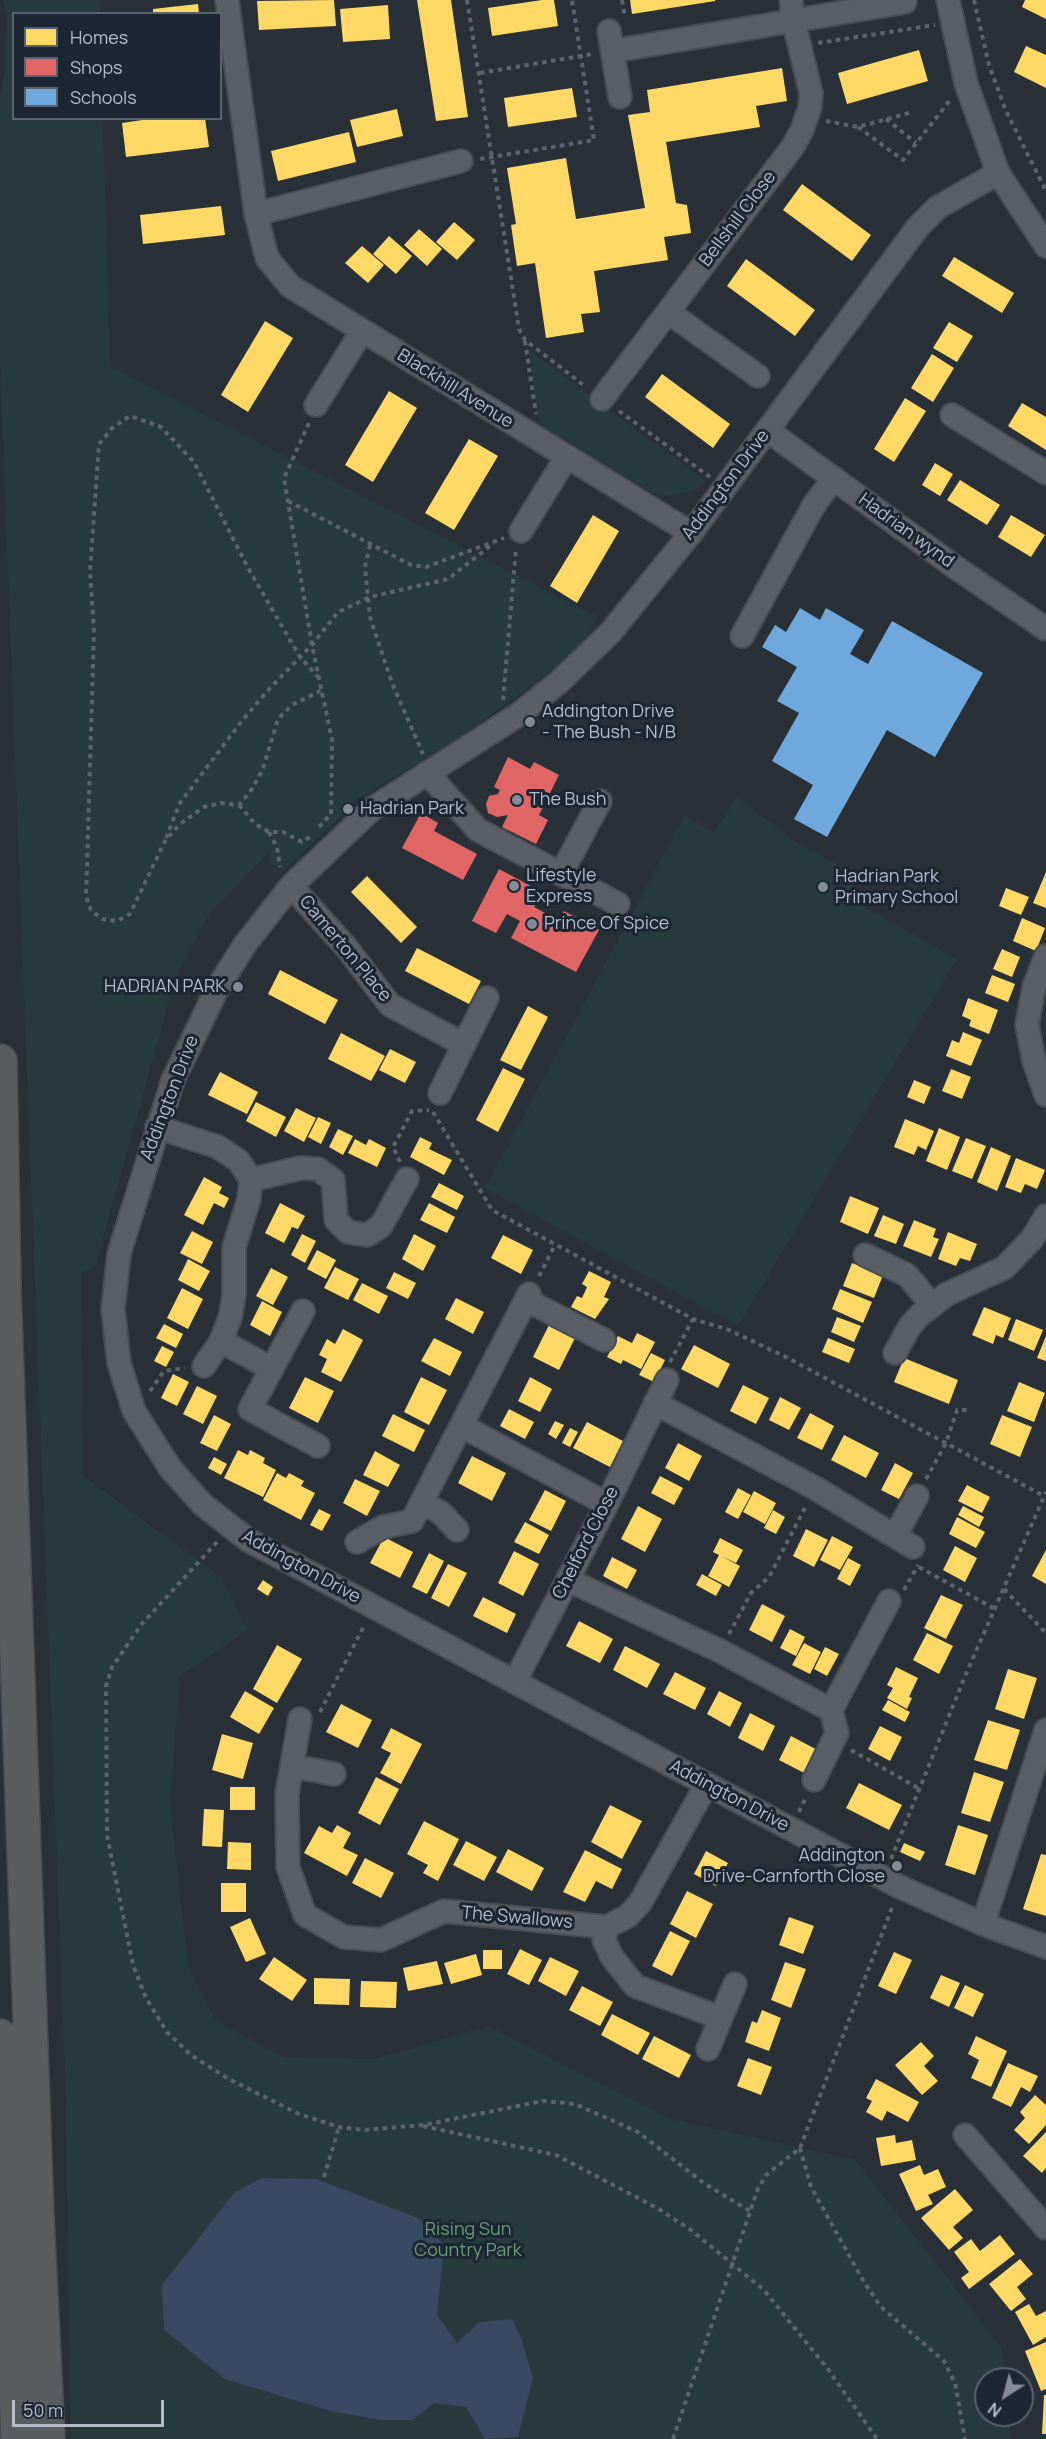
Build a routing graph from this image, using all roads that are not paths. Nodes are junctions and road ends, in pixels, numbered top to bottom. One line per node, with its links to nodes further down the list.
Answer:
1 (227, 0): 5 (street, Blackhill Avenue)
2 (948, 0): 8 (street)
3 (905, 2): 4 (street)
4 (792, 10): 6 (street); 11 (street, Bellshill Close)
5 (228, 58): 9 (street, Blackhill Avenue)
6 (620, 97)
7 (461, 161): 9 (street)
8 (998, 173): 10 (street); 17 (street, Addington Drive)
9 (256, 214): 12 (street, Blackhill Avenue)
10 (1046, 246)
11 (668, 312): 13 (street); 14 (street, Bellshill Close)
12 (362, 331): 15 (street); 18 (street, Blackhill Avenue)
13 (758, 376)
14 (602, 399)
15 (316, 405)
16 (952, 415): 19 (street)
17 (768, 430): 20 (street, Hadrian wynd); 22 (street, Addington Drive)
18 (566, 458): 21 (street); 22 (street, Blackhill Avenue)
19 (1046, 473)
20 (834, 478): 23 (street, Hadrian wynd); 24 (street)
21 (521, 531)
22 (691, 533): 25 (street, Addington Drive)
23 (1046, 629)
24 (742, 636)
25 (429, 771): 27 (street); 28 (street, Addington Drive)
26 (600, 801): 27 (street)
27 (561, 874): 29 (street)
28 (286, 892): 32 (street, Camerton Place); 36 (street, Addington Drive)
29 (618, 904)
30 (1046, 956): 35 (street)
31 (487, 999): 32 (street)
32 (463, 1044): 34 (street)
33 (0, 1061): 78 (highway)
34 (440, 1093)
35 (1046, 1095)
36 (157, 1127): 38 (street); 59 (street, Addington Drive)
37 (407, 1179): 38 (street)
38 (251, 1180): 44 (street)
39 (1046, 1216): 41 (street)
40 (865, 1255): 41 (street)
41 (932, 1305): 45 (street)
42 (303, 1311): 47 (street)
43 (604, 1340): 50 (street)
44 (221, 1341): 46 (street); 47 (street)
45 (894, 1353)
46 (204, 1366)
47 (272, 1369): 51 (street)
48 (667, 1380): 49 (street, Chelford Close)
49 (654, 1403): 52 (street); 53 (street, Chelford Close)
50 (462, 1426): 53 (street); 54 (street)
51 (318, 1446)
52 (917, 1496)
53 (607, 1504): 57 (street, Chelford Close)
54 (417, 1512): 55 (street); 56 (street)
55 (457, 1530)
56 (357, 1542)
57 (568, 1580): 59 (street, Chelford Close); 60 (street)
58 (889, 1601): 60 (street)
59 (515, 1681): 67 (street, Addington Drive)
60 (831, 1710): 66 (street)
61 (300, 1719): 63 (street, The Swallows)
62 (1046, 1730): 64 (street)
63 (292, 1766): 65 (street); 69 (street, The Swallows)
64 (1040, 1772): 68 (street)
65 (334, 1774)
66 (814, 1780)
67 (707, 1784): 68 (street, Addington Drive); 69 (street)
68 (983, 1924): 70 (street, Addington Drive)
69 (607, 1927): 72 (street)
70 (1046, 1947)
71 (735, 1984): 72 (street)
72 (721, 2018): 74 (street)
73 (0, 2036): 77 (highway)
74 (708, 2049)
75 (965, 2135): 76 (street)
76 (1046, 2228)
77 (18, 2439)
78 (48, 2439)

